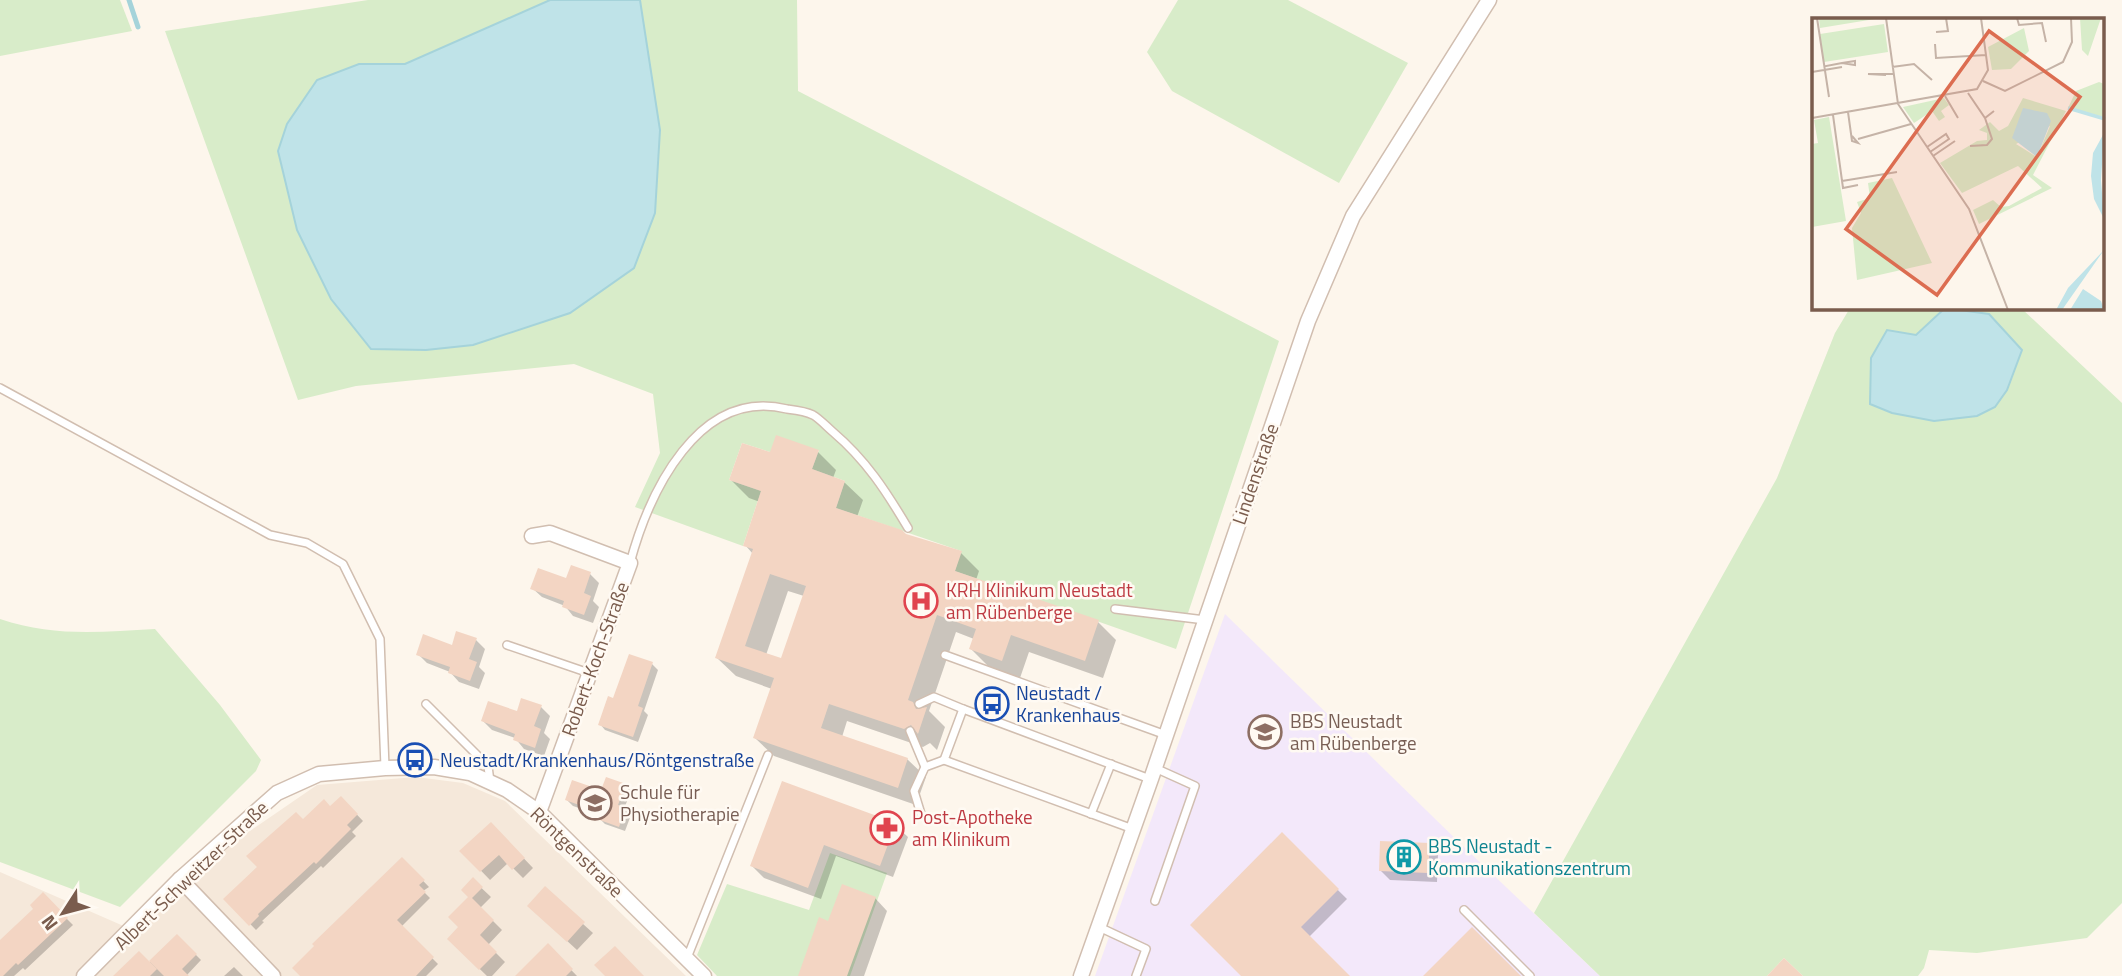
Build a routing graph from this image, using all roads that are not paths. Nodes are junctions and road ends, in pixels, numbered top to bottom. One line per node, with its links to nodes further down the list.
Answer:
1 (1489, 0): 7 (street, Lindenstraße)
2 (0, 388): 20 (lane)
3 (908, 527): 5 (lane)
4 (532, 536): 5 (street, Robert-Koch-Straße)
5 (630, 563): 10 (street, Robert-Koch-Straße)
6 (1115, 609): 7 (lane)
7 (1205, 620): 15 (street, Lindenstraße)
8 (507, 645): 10 (lane)
9 (945, 655): 15 (lane)
10 (589, 673): 23 (street, Robert-Koch-Straße)
11 (426, 704): 22 (lane)
12 (919, 704): 13 (lane)
13 (963, 709): 17 (lane); 18 (lane)
14 (910, 732): 19 (lane)
15 (1166, 735): 21 (street, Lindenstraße)
16 (768, 755): 31 (lane)
17 (944, 760): 19 (lane); 25 (lane)
18 (1111, 764): 21 (lane); 25 (lane)
19 (925, 766): 24 (lane)
20 (385, 768): 22 (street, Röntgenstraße); 27 (street, Albert-Schweitzer-Straße)
21 (1153, 773): 26 (street, Lindenstraße); 28 (lane)
22 (490, 782): 23 (street, Röntgenstraße)
23 (538, 812): 31 (street, Röntgenstraße)
24 (921, 814)
25 (1091, 814): 26 (lane)
26 (1133, 829): 30 (street, Lindenstraße)
27 (180, 879): 32 (street, Albert-Schweitzer-Straße); 33 (street)
28 (1155, 901)
29 (1464, 910): 37 (lane)
30 (1098, 927): 35 (street, Lindenstraße); 36 (lane)
31 (687, 959): 34 (street, Röntgenstraße)
32 (84, 976)
33 (272, 976)
34 (704, 976)
35 (1081, 976)
36 (1136, 976)
37 (1530, 976)

